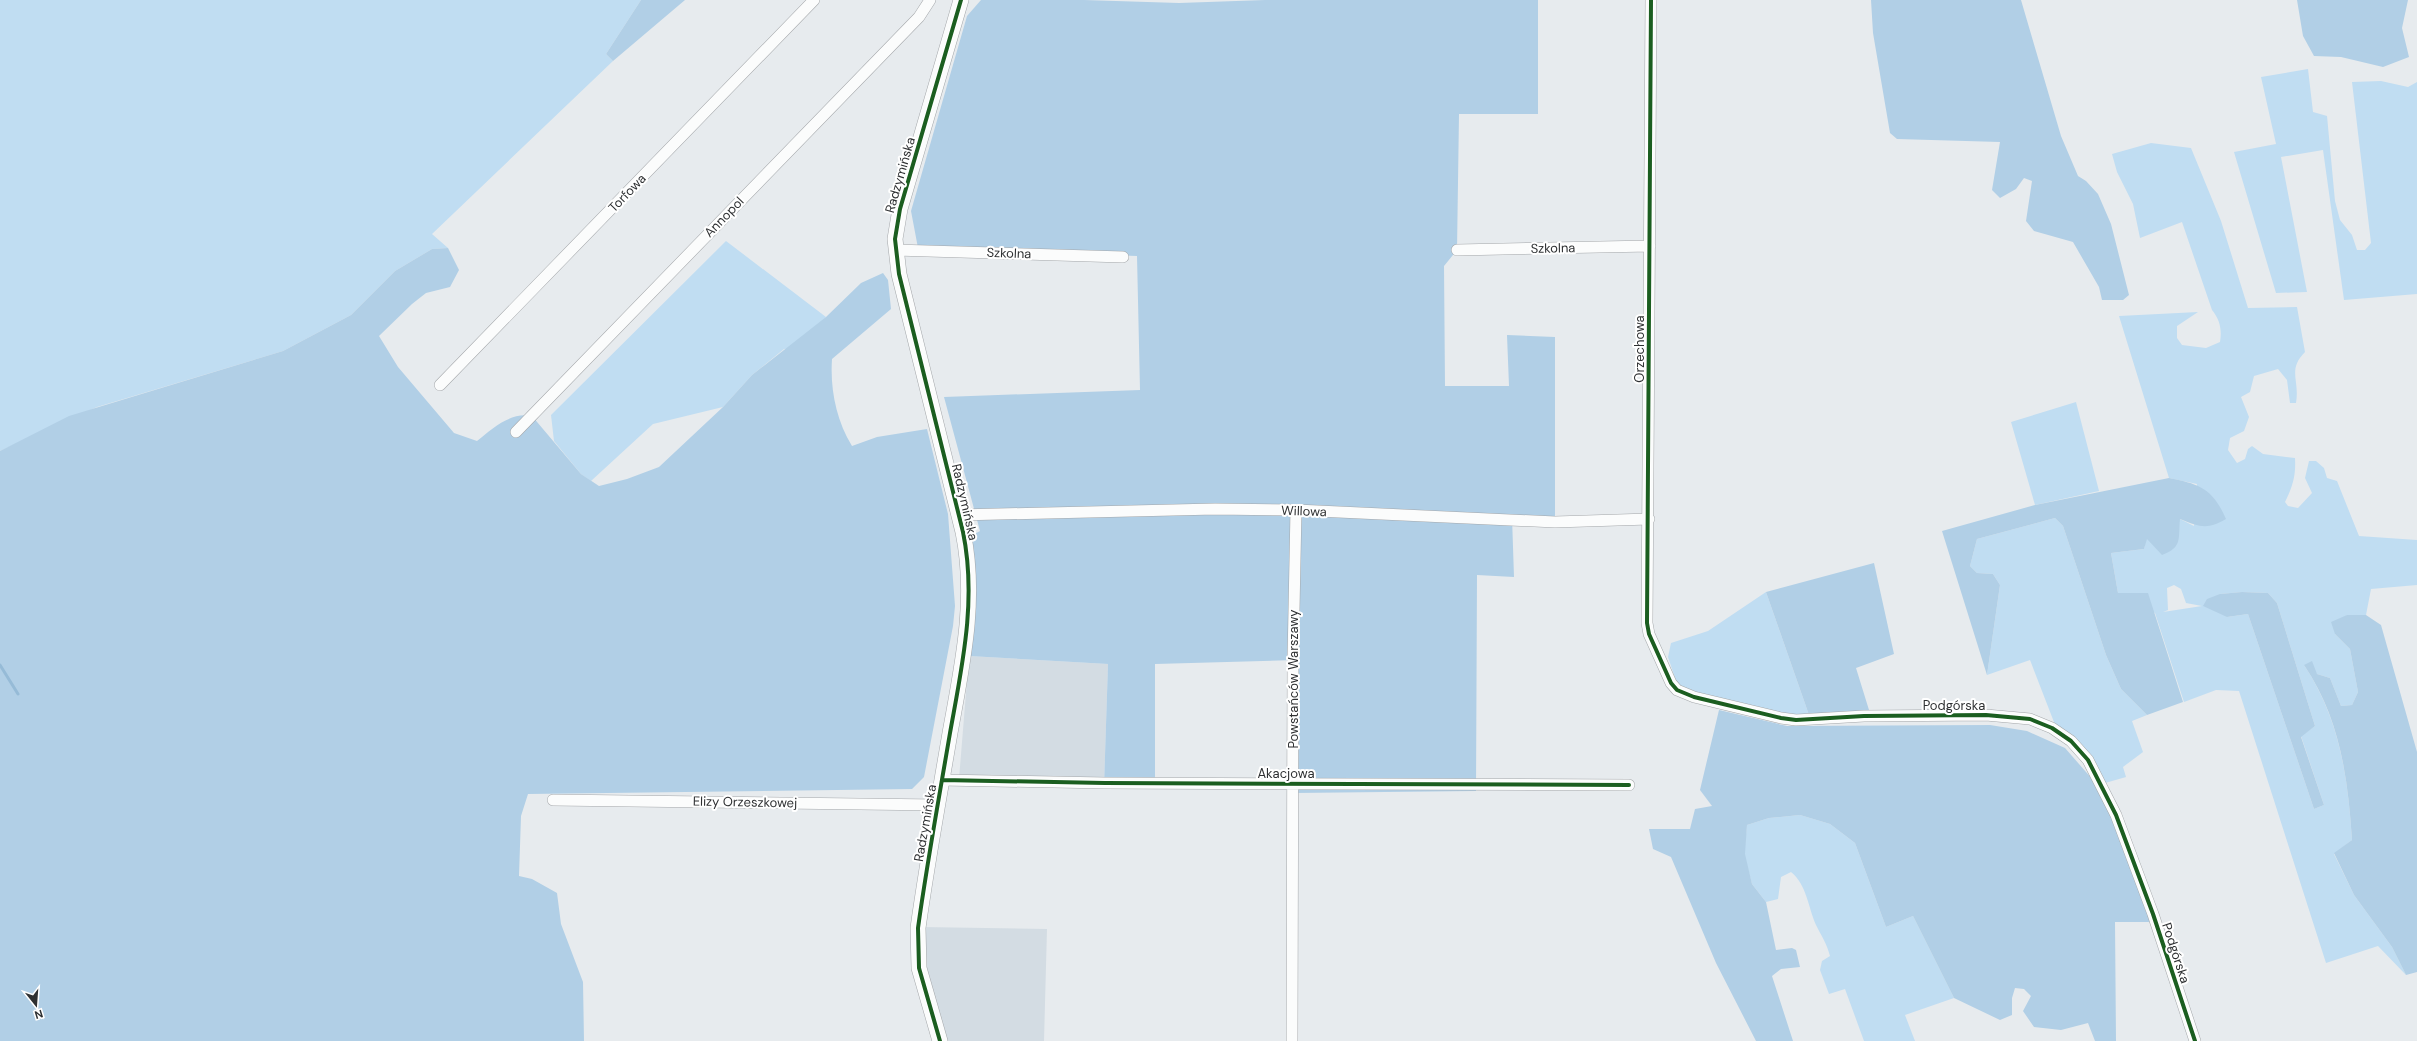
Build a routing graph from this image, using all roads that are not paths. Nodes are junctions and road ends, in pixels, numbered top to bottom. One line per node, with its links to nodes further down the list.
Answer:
1 (814, 0): 9 (street, Torfowa)
2 (930, 0): 10 (street, Annopol)
3 (962, 0): 6 (street, Radzymińska)
4 (1651, 0): 5 (street, Orzechowa)
5 (1650, 246): 7 (street, Szkolna); 13 (street, Orzechowa)
6 (895, 250): 8 (street, Szkolna); 12 (street, Radzymińska)
7 (1457, 250)
8 (1123, 256)
9 (440, 385)
10 (516, 432)
11 (1296, 510): 12 (street, Willowa); 13 (street, Willowa); 16 (street, Powstańców Warszawy)
12 (959, 515): 15 (street, Radzymińska)
13 (1649, 519): 14 (street, Orzechowa)
14 (1677, 690): 22 (street, Podgórska)
15 (942, 780): 16 (street, Akacjowa); 19 (street, Radzymińska)
16 (1293, 783): 17 (street, Akacjowa); 21 (street, Powstańców Warszawy)
17 (1629, 785)
18 (553, 800): 19 (street, Elizy Orzeszkowej)
19 (938, 805): 20 (street, Radzymińska)
20 (940, 1041)
21 (1292, 1041)
22 (2195, 1041)

